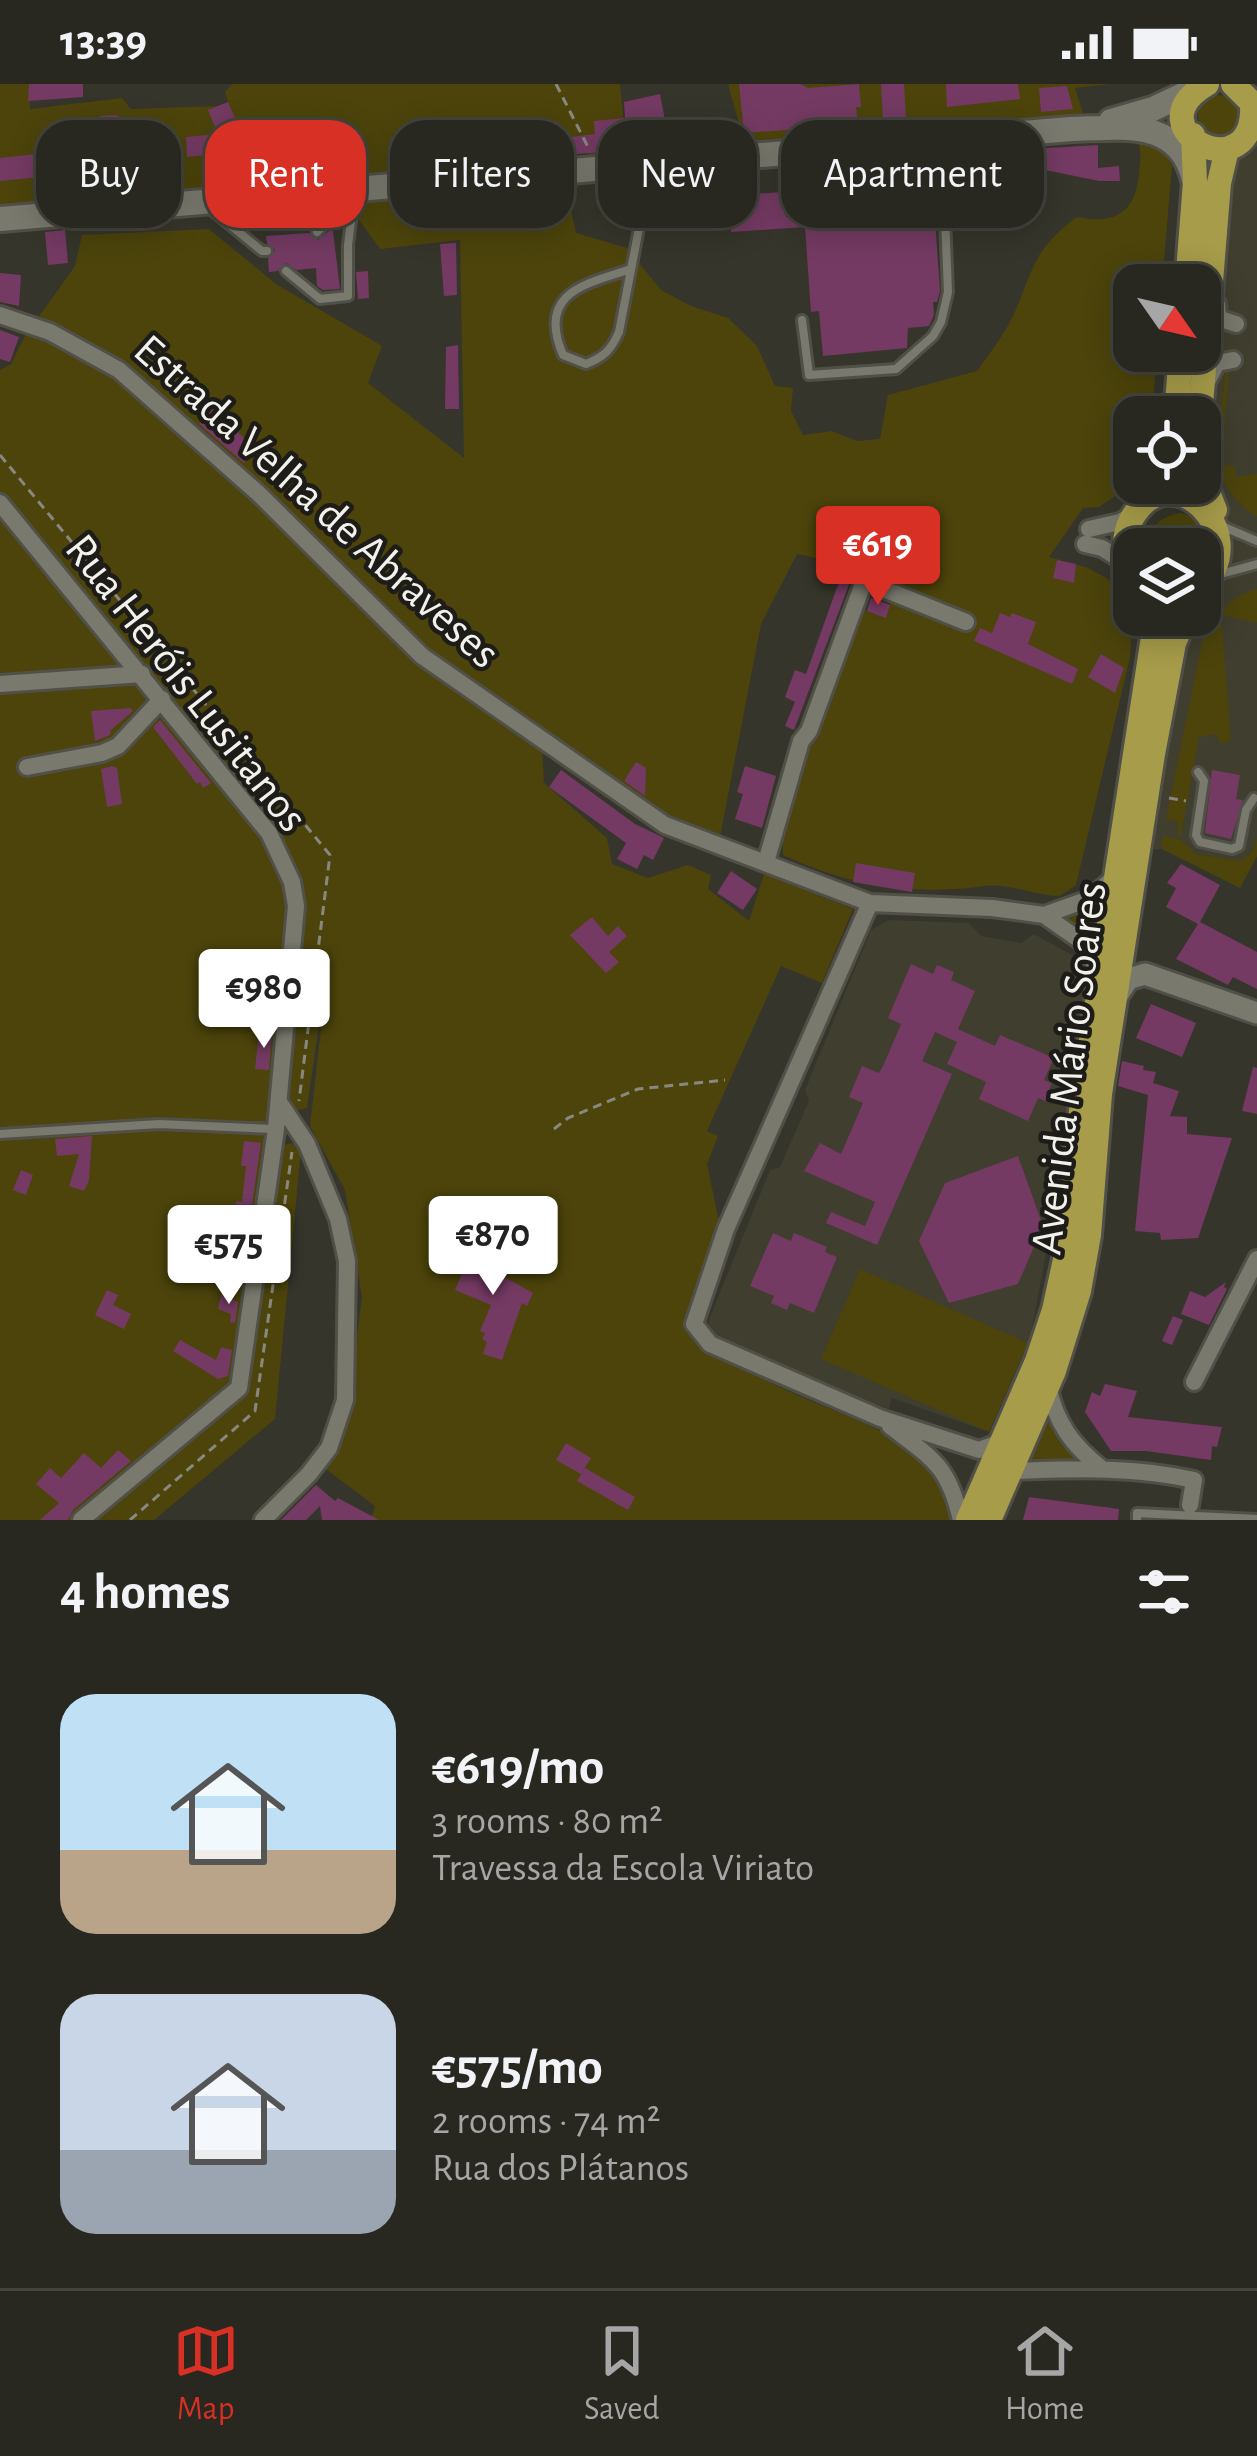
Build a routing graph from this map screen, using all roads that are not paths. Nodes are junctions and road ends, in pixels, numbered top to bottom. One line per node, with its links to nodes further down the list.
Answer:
1 (1205, 85): 3 (main road); 5 (main road)
2 (1245, 90): 6 (main road)
3 (1071, 129): 4 (main road); 5 (main road); 8 (main road)
4 (1044, 131)
5 (1190, 132): 6 (main road); 8 (main road)
6 (1242, 142): 18 (main road)
7 (598, 170): 9 (main road)
8 (1195, 182): 20 (main road)
9 (366, 189)
10 (202, 202): 11 (main road); 12 (main road); 19 (lane)
11 (205, 202)
12 (0, 219)
13 (321, 228): 17 (lane)
14 (350, 228): 22 (lane)
15 (640, 228): 21 (lane)
16 (945, 228): 24 (lane)
17 (317, 232)
18 (1214, 245): 25 (street); 27 (main road)
19 (266, 252)
20 (1189, 264)
21 (632, 269): 21 (lane)
22 (286, 271)
23 (0, 315): 50 (street, Estrada Velha de Abraveses)
24 (802, 320)
25 (1236, 324)
26 (1233, 360): 28 (street)
27 (1201, 396)
28 (1204, 396)
29 (0, 503): 44 (street, Rua Heróis Lusitanos)
30 (1144, 504): 33 (main road)
31 (1201, 504): 34 (main road)
32 (1213, 504): 34 (main road)
33 (1135, 513): 35 (main road); 37 (street)
34 (1220, 520): 36 (lane); 38 (main road)
35 (1129, 528)
36 (1257, 541)
37 (1113, 553)
38 (1221, 555)
39 (1257, 564): 40 (lane)
40 (1221, 579)
41 (966, 622): 50 (street)
42 (1153, 636): 51 (main road, Avenida Mário Soares)
43 (1177, 636): 54 (main road, Avenida Mário Soares)
44 (142, 674): 45 (street); 46 (street, Rua Heróis Lusitanos)
45 (0, 684)
46 (162, 699): 47 (street); 59 (street, Rua Heróis Lusitanos)
47 (27, 767)
48 (1198, 772): 49 (lane)
49 (1255, 798)
50 (766, 862): 52 (street, Estrada Velha de Abraveses)
51 (1114, 878): 53 (street); 55 (main road, Avenida Mário Soares)
52 (870, 903): 53 (street, Estrada Velha de Abraveses); 65 (street)
53 (1044, 915): 55 (street)
54 (1125, 934): 56 (street); 57 (main road, Avenida Mário Soares)
55 (1100, 974): 66 (main road, Avenida Mário Soares)
56 (1156, 976): 57 (street); 58 (street)
57 (1115, 1000): 64 (main road, Avenida Mário Soares)
58 (1257, 1013)
59 (279, 1102): 60 (street, Rua Heróis Lusitanos); 72 (street)
60 (276, 1129): 61 (lane); 71 (street, Rua Heróis Lusitanos)
61 (0, 1134)
62 (1257, 1258): 63 (street)
63 (1194, 1382)
64 (1048, 1386): 67 (street); 68 (main road, Avenida Mário Soares)
65 (880, 1418): 66 (street); 73 (street)
66 (1003, 1441): 73 (main road, Avenida Mário Soares)
67 (1101, 1468): 68 (street); 69 (street)
68 (1010, 1471): 74 (main road, Avenida Mário Soares)
69 (1190, 1511): 70 (lane); 75 (lane)
70 (1257, 1519)
71 (81, 1520)
72 (263, 1520)
73 (965, 1520)
74 (988, 1520)
75 (1137, 1520)

